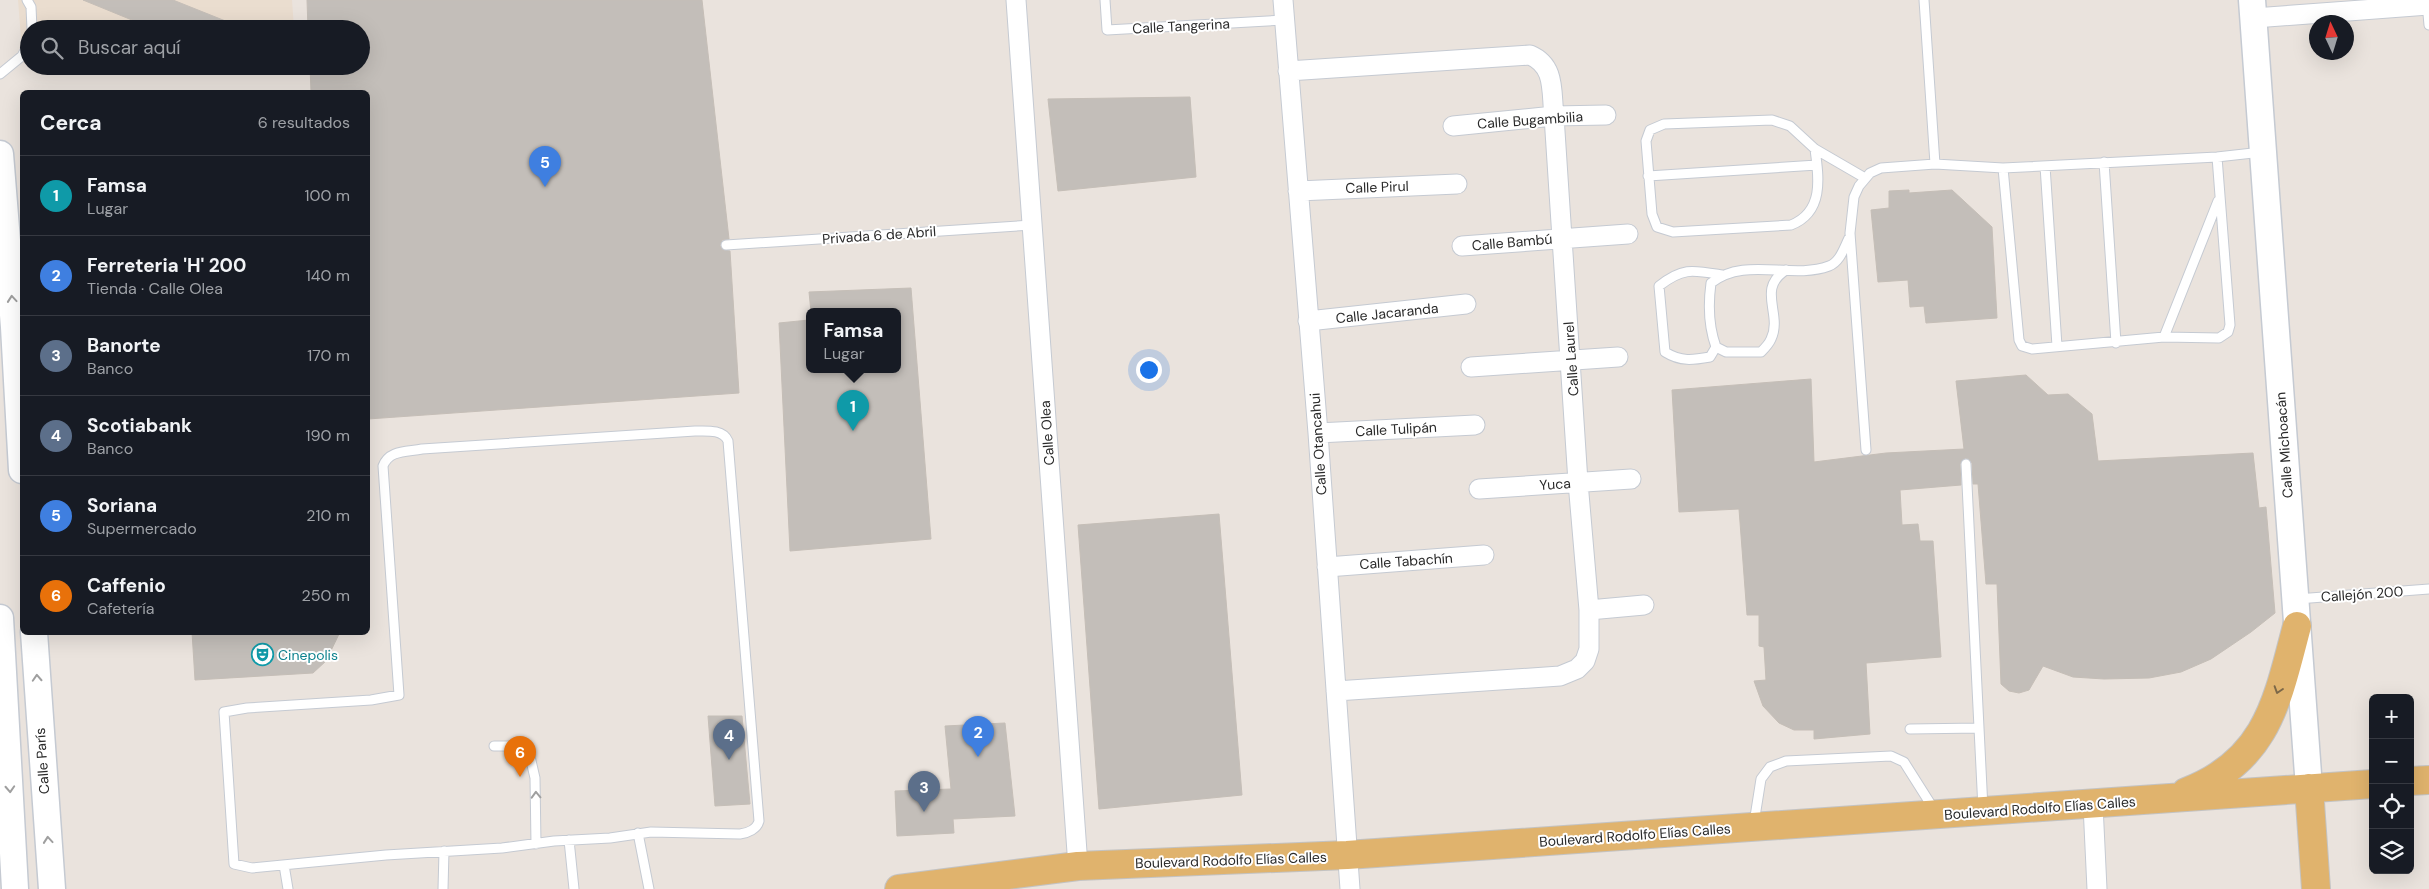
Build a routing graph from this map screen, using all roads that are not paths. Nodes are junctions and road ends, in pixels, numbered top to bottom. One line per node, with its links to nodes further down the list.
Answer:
1 (27, 0): 8 (lane)
2 (1016, 0): 31 (street, Calle Olea)
3 (1105, 0): 9 (lane, Calle Tangerina)
4 (1283, 0): 9 (street, Calle Otancahui)
5 (1924, 0): 22 (lane)
6 (2428, 3): 7 (street); 10 (lane)
7 (2253, 9): 18 (main road, Calle Michoacán)
8 (32, 20)
9 (1284, 20): 12 (street, Calle Otancahui)
10 (2429, 25)
11 (20, 58): 13 (lane)
12 (1288, 71): 15 (street, Calle Laurel); 29 (street, Calle Otancahui)
13 (0, 74)
14 (1606, 115): 15 (street, Calle Bugambilia)
15 (1554, 116): 16 (street, Calle Bugambilia); 34 (street, Calle Laurel)
16 (1453, 126)
17 (1815, 149): 23 (lane); 26 (lane); 27 (lane)
18 (2263, 152): 20 (lane); 60 (main road, Calle Michoacán)
19 (0, 154): 41 (main road, one-way to 19)
20 (2217, 157): 21 (lane); 30 (lane)
21 (2104, 162): 24 (lane); 43 (lane)
22 (1935, 164): 25 (lane); 27 (lane)
23 (1817, 165): 26 (lane); 26 (lane)
24 (2045, 166): 25 (lane); 44 (lane)
25 (2003, 168): 44 (lane)
26 (1648, 176)
27 (1865, 178): 33 (lane)
28 (1457, 184): 29 (street, Calle Pirul)
29 (1298, 191): 40 (street, Calle Otancahui)
30 (2219, 198): 42 (lane); 42 (lane)
31 (1032, 225): 35 (lane, Privada 6 de Abril); 85 (street, Calle Olea)
32 (1628, 234): 34 (street, Calle Bambú)
33 (1850, 234): 37 (lane); 51 (lane)
34 (1563, 238): 36 (street, Calle Bambú); 47 (street, Calle Laurel)
35 (726, 245)
36 (1462, 246)
37 (1786, 270): 38 (lane); 45 (lane)
38 (1722, 274): 45 (lane); 45 (lane)
39 (1466, 304): 40 (street, Calle Jacaranda)
40 (1308, 321): 50 (street, Calle Otancahui)
41 (7, 328): 52 (main road)
42 (2164, 337): 43 (lane)
43 (2116, 343): 44 (lane)
44 (2056, 346)
45 (1716, 347)
46 (1618, 356): 47 (street)
47 (1572, 359): 48 (street); 55 (street, Calle Laurel)
48 (1470, 367)
49 (1475, 425): 50 (street, Calle Tulipán)
50 (1318, 433): 58 (street, Calle Otancahui)
51 (1866, 450)
52 (20, 451)
53 (1966, 464): 67 (lane)
54 (1631, 479): 55 (street, Yuca)
55 (1578, 482): 56 (street, Yuca); 62 (street, Calle Laurel)
56 (1479, 489)
57 (1484, 555): 58 (street, Calle Tabachín)
58 (1327, 567): 66 (street, Calle Otancahui)
59 (2429, 588): 60 (lane, Callejón 200)
60 (2295, 599): 64 (main road, Calle Michoacán)
61 (1644, 605): 62 (street)
62 (1589, 610): 66 (street, Calle Laurel)
63 (0, 618): 86 (main road, one-way to 86)
64 (2297, 626): 73 (main road, Calle Michoacán); 74 (main road, one-way to 74)
65 (34, 635): 87 (main road, Calle París, one-way to 65)
66 (1336, 691): 83 (street, Calle Otancahui)
67 (1978, 728): 68 (lane); 76 (lane)
68 (1910, 729)
69 (494, 746): 81 (lane, one-way to 69)
70 (2429, 780): 71 (main road)
71 (2414, 781)
72 (2369, 784): 73 (main road, Boulevard Rodolfo Elías Calles)
73 (2309, 788): 74 (main road, Boulevard Rodolfo Elías Calles); 95 (main road, Calle Michoacán)
74 (2168, 799): 75 (main road, Boulevard Rodolfo Elías Calles)
75 (2093, 805): 76 (main road, Boulevard Rodolfo Elías Calles); 94 (street)
76 (1983, 812): 77 (main road, Boulevard Rodolfo Elías Calles)
77 (1938, 815): 78 (main road, Boulevard Rodolfo Elías Calles); 78 (lane)
78 (1753, 827): 83 (main road, Boulevard Rodolfo Elías Calles)
79 (638, 833): 80 (lane); 84 (lane); 91 (lane)
80 (569, 840): 81 (lane); 90 (lane)
81 (536, 844): 82 (lane)
82 (444, 851): 84 (lane); 89 (lane)
83 (1347, 855): 85 (main road, Boulevard Rodolfo Elías Calles); 93 (street, Calle Otancahui)
84 (284, 865): 88 (lane)
85 (1078, 866): 92 (main road, Boulevard Rodolfo Elías Calles)
86 (15, 889)
87 (52, 889)
88 (288, 889)
89 (443, 889)
90 (574, 889)
91 (649, 889)
92 (899, 889)
93 (1350, 889)
94 (2097, 889)
95 (2316, 889)

